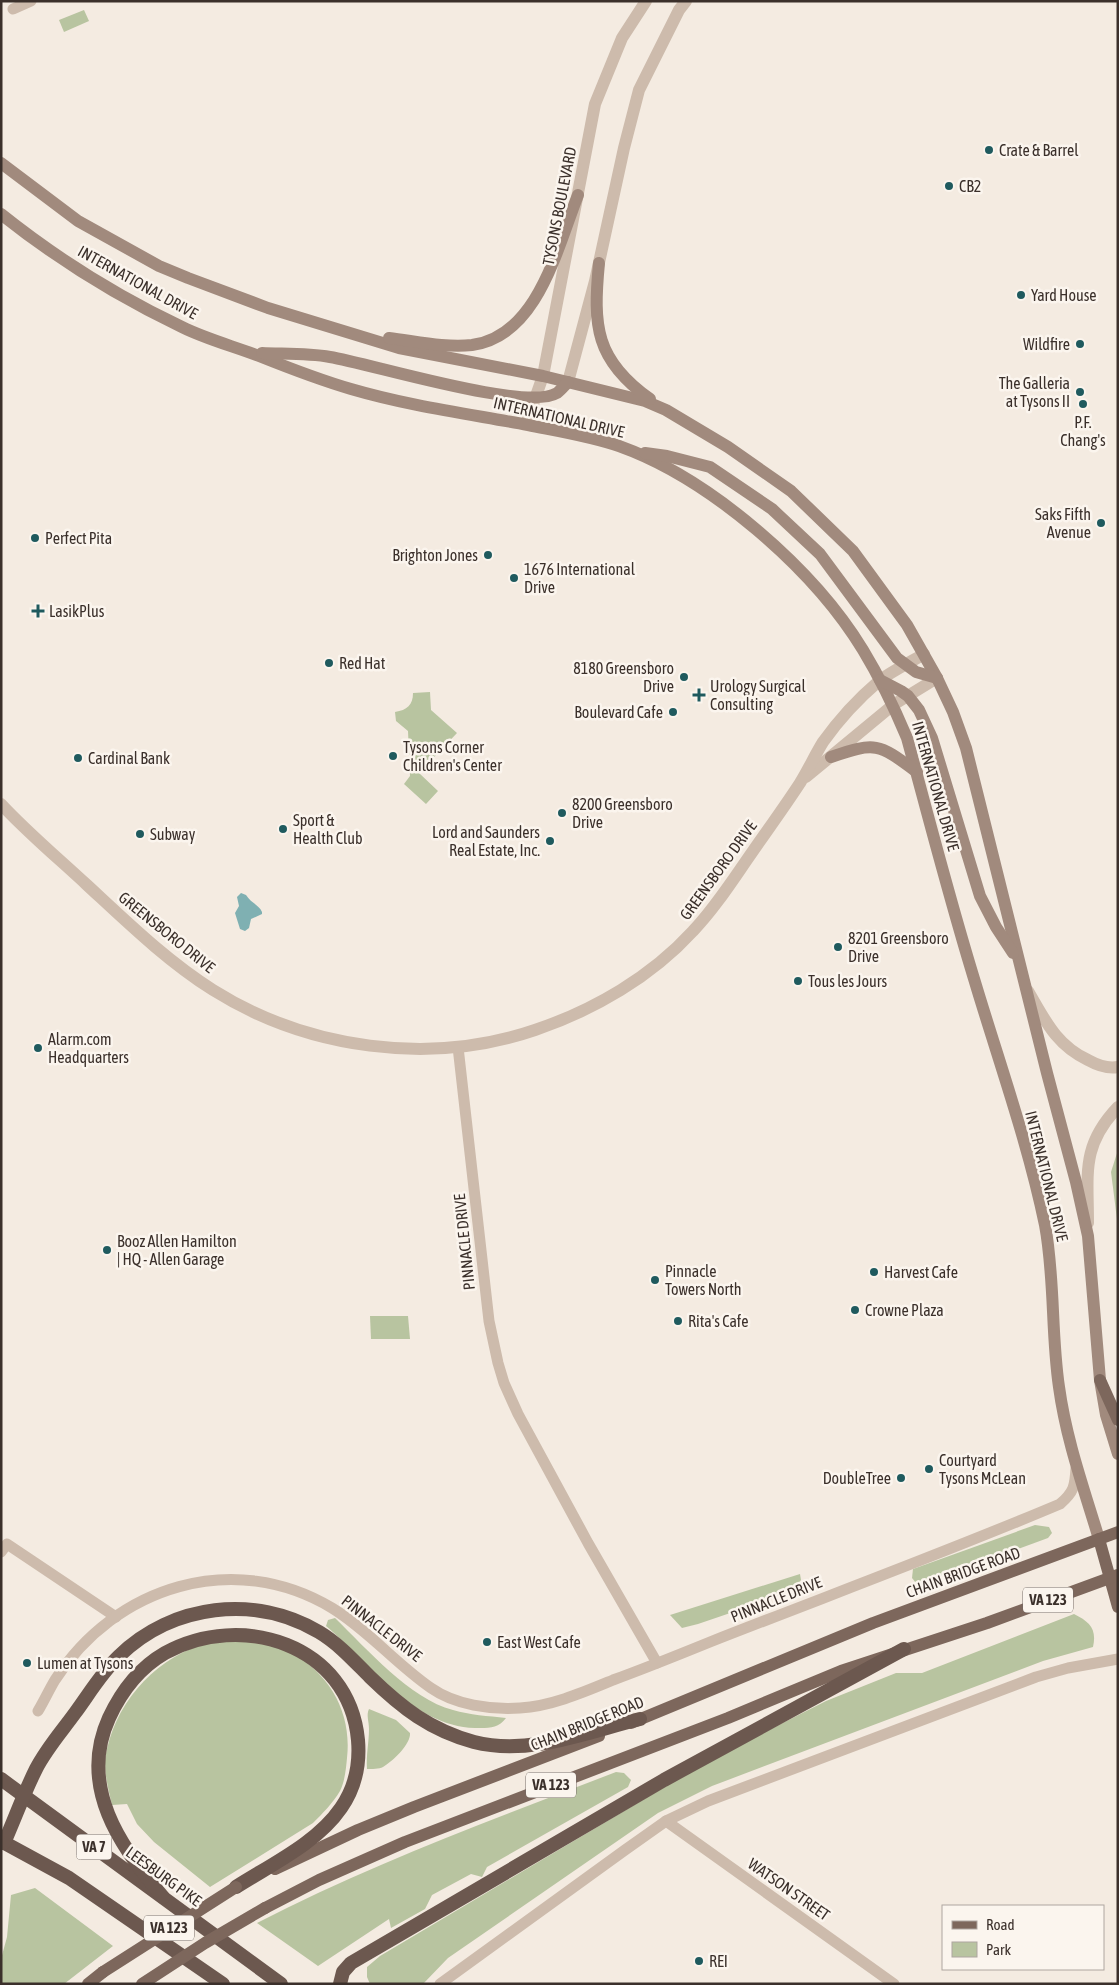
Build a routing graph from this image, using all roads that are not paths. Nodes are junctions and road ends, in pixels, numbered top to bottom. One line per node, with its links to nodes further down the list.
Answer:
1 (31, 1): 4 (street)
2 (646, 1): 6 (street, TYSONS BOULEVARD)
3 (686, 1): 8 (street)
4 (13, 9)
5 (1, 163): 9 (main road, INTERNATIONAL DRIVE)
6 (578, 195): 9 (main road); 11 (street, TYSONS BOULEVARD)
7 (1, 214): 10 (main road, INTERNATIONAL DRIVE)
8 (599, 263): 12 (street); 14 (main road)
9 (348, 333): 11 (main road, INTERNATIONAL DRIVE)
10 (250, 353): 13 (main road); 15 (main road, INTERNATIONAL DRIVE)
11 (543, 376): 12 (main road, INTERNATIONAL DRIVE); 13 (street, TYSONS BOULEVARD)
12 (568, 382): 13 (main road); 14 (main road, INTERNATIONAL DRIVE)
13 (536, 397): 15 (street, TYSONS BOULEVARD)
14 (666, 410): 17 (main road, INTERNATIONAL DRIVE)
15 (526, 424): 16 (main road, INTERNATIONAL DRIVE)
16 (633, 452): 18 (main road); 20 (main road, INTERNATIONAL DRIVE)
17 (924, 654): 18 (street, GREENSBORO DRIVE); 19 (main road, INTERNATIONAL DRIVE)
18 (906, 665): 19 (main road); 20 (street, GREENSBORO DRIVE)
19 (937, 678): 21 (street, GREENSBORO DRIVE); 27 (main road, INTERNATIONAL DRIVE)
20 (880, 680): 21 (main road); 22 (main road, INTERNATIONAL DRIVE); 25 (street, GREENSBORO DRIVE)
21 (908, 696): 22 (street, GREENSBORO DRIVE); 27 (main road)
22 (893, 706): 23 (street, GREENSBORO DRIVE); 24 (main road, INTERNATIONAL DRIVE)
23 (831, 757): 24 (main road); 25 (street, GREENSBORO DRIVE)
24 (917, 772): 36 (main road, INTERNATIONAL DRIVE)
25 (801, 782): 29 (street, GREENSBORO DRIVE)
26 (1, 804): 29 (street, GREENSBORO DRIVE)
27 (1019, 961): 28 (main road, INTERNATIONAL DRIVE)
28 (1025, 985): 30 (street); 32 (main road, INTERNATIONAL DRIVE)
29 (458, 1047): 45 (street, PINNACLE DRIVE)
30 (1118, 1067)
31 (1118, 1107): 32 (street)
32 (1088, 1236): 33 (main road, INTERNATIONAL DRIVE)
33 (1100, 1380): 34 (main road); 35 (main road, INTERNATIONAL DRIVE)
34 (1118, 1420)
35 (1118, 1454)
36 (1076, 1464): 38 (main road, INTERNATIONAL DRIVE); 45 (street, PINNACLE DRIVE)
37 (1118, 1532): 38 (main road, CHAIN BRIDGE ROAD / VA 123)
38 (1099, 1540): 40 (main road, INTERNATIONAL DRIVE); 47 (main road, CHAIN BRIDGE ROAD / VA 123)
39 (4, 1548): 42 (street)
40 (1113, 1576): 41 (main road, INTERNATIONAL DRIVE); 43 (main road, VA 123)
41 (1118, 1607)
42 (116, 1617): 45 (street, PINNACLE DRIVE); 46 (street, PINNACLE DRIVE)
43 (904, 1649): 56 (main road, VA 123, bridge); 60 (highway)
44 (1118, 1659): 50 (street)
45 (657, 1664)
46 (38, 1711)
47 (640, 1719): 49 (highway); 52 (main road, CHAIN BRIDGE ROAD / VA 123)
48 (1, 1779): 49 (highway, LEESBURG PIKE / VA 7)
49 (24, 1796): 51 (highway); 53 (highway, LEESBURG PIKE / VA 7)
50 (666, 1821): 61 (street); 62 (street, WATSON STREET)
51 (3, 1842): 54 (highway, VA 7)
52 (236, 1887): 53 (highway); 55 (main road, CHAIN BRIDGE ROAD / VA 123, bridge)
53 (163, 1897): 59 (highway, LEESBURG PIKE / VA 7)
54 (194, 1964): 57 (highway); 58 (highway, VA 7)
55 (88, 1984)
56 (142, 1984)
57 (211, 1984)
58 (223, 1984)
59 (281, 1984)
60 (340, 1984)
61 (440, 1984)
62 (894, 1984)

